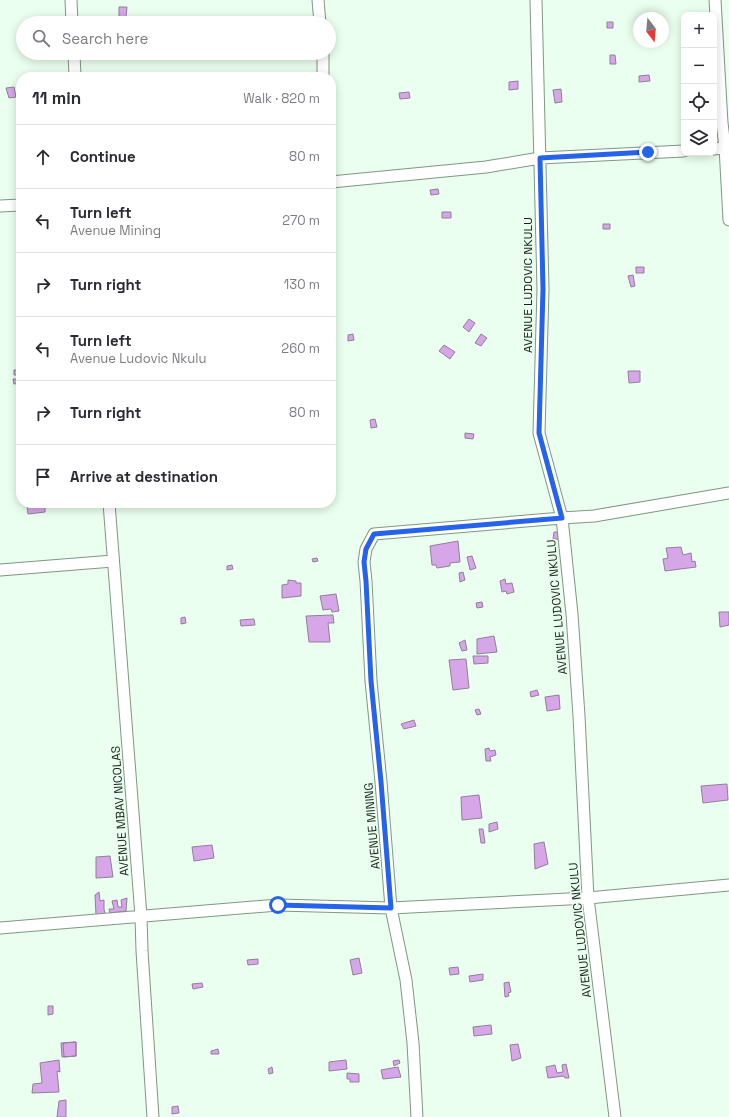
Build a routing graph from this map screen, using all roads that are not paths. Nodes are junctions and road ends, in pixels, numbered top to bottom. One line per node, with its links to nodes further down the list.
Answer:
1 (71, 0): 5 (street)
2 (318, 0): 6 (street)
3 (536, 0): 13 (street, AVENUE LUDOVIC NKULU)
4 (715, 0): 11 (street)
5 (72, 16)
6 (319, 16)
7 (74, 60): 9 (street)
8 (323, 60): 10 (street)
9 (75, 72)
10 (323, 72)
11 (723, 148): 17 (street)
12 (681, 151): 13 (street)
13 (540, 158): 14 (street); 20 (street, AVENUE LUDOVIC NKULU)
14 (336, 182)
15 (16, 205): 16 (street)
16 (0, 206)
17 (729, 220)
18 (729, 493): 20 (street)
19 (109, 508): 21 (street, AVENUE MBAV NICOLAS)
20 (562, 518): 24 (street, AVENUE LUDOVIC NKULU); 25 (street, AVENUE MINING)
21 (113, 561): 22 (street); 26 (street, AVENUE MBAV NICOLAS)
22 (0, 570)
23 (729, 885): 24 (street)
24 (588, 898): 25 (street); 30 (street, AVENUE LUDOVIC NKULU)
25 (391, 908): 26 (street); 29 (street, AVENUE MINING)
26 (141, 916): 27 (street); 28 (street, AVENUE MBAV NICOLAS)
27 (0, 928)
28 (153, 1117)
29 (417, 1117)
30 (615, 1117)

